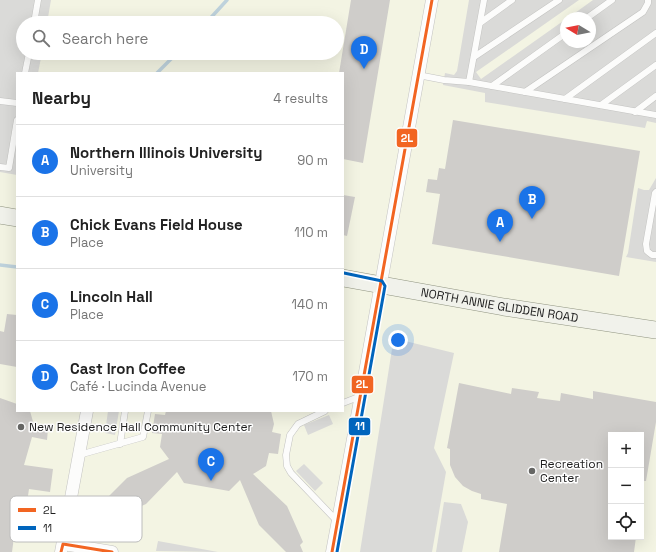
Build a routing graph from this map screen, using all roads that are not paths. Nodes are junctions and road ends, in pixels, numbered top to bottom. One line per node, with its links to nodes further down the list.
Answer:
1 (38, 0): 9 (lane)
2 (432, 0): 17 (street)
3 (484, 0): 10 (lane)
4 (512, 0): 10 (lane)
5 (559, 0): 13 (lane)
6 (612, 0): 8 (lane)
7 (648, 0): 20 (lane)
8 (595, 12)
9 (35, 16)
10 (480, 23): 13 (lane)
11 (656, 33): 22 (lane)
12 (560, 37): 19 (lane)
13 (474, 57): 18 (lane)
14 (27, 60): 16 (lane)
15 (656, 65): 25 (lane)
16 (25, 72)
17 (418, 75): 18 (lane); 35 (street)
18 (469, 82): 19 (lane)
19 (492, 86): 20 (lane)
20 (525, 92): 22 (lane)
21 (656, 96): 26 (lane)
22 (566, 99): 25 (lane)
23 (0, 101): 24 (lane)
24 (16, 103)
25 (600, 106): 26 (lane)
26 (635, 112): 27 (lane)
27 (656, 116)
28 (16, 125): 29 (lane)
29 (0, 166)
30 (656, 192): 33 (lane)
31 (0, 215): 32 (main road)
32 (16, 218)
33 (656, 255)
34 (344, 278): 35 (main road, NORTH ANNIE GLIDDEN ROAD)
35 (380, 286): 36 (main road, NORTH ANNIE GLIDDEN ROAD); 37 (street)
36 (656, 330)
37 (361, 396): 38 (lane); 46 (street)
38 (344, 403)
39 (87, 412): 44 (street)
40 (125, 412): 43 (lane)
41 (148, 412): 43 (lane)
42 (323, 412): 46 (lane)
43 (120, 444): 44 (lane)
44 (79, 455): 45 (street)
45 (72, 496)
46 (337, 521): 49 (street)
47 (62, 548): 48 (street)
48 (112, 552)
49 (332, 552)

